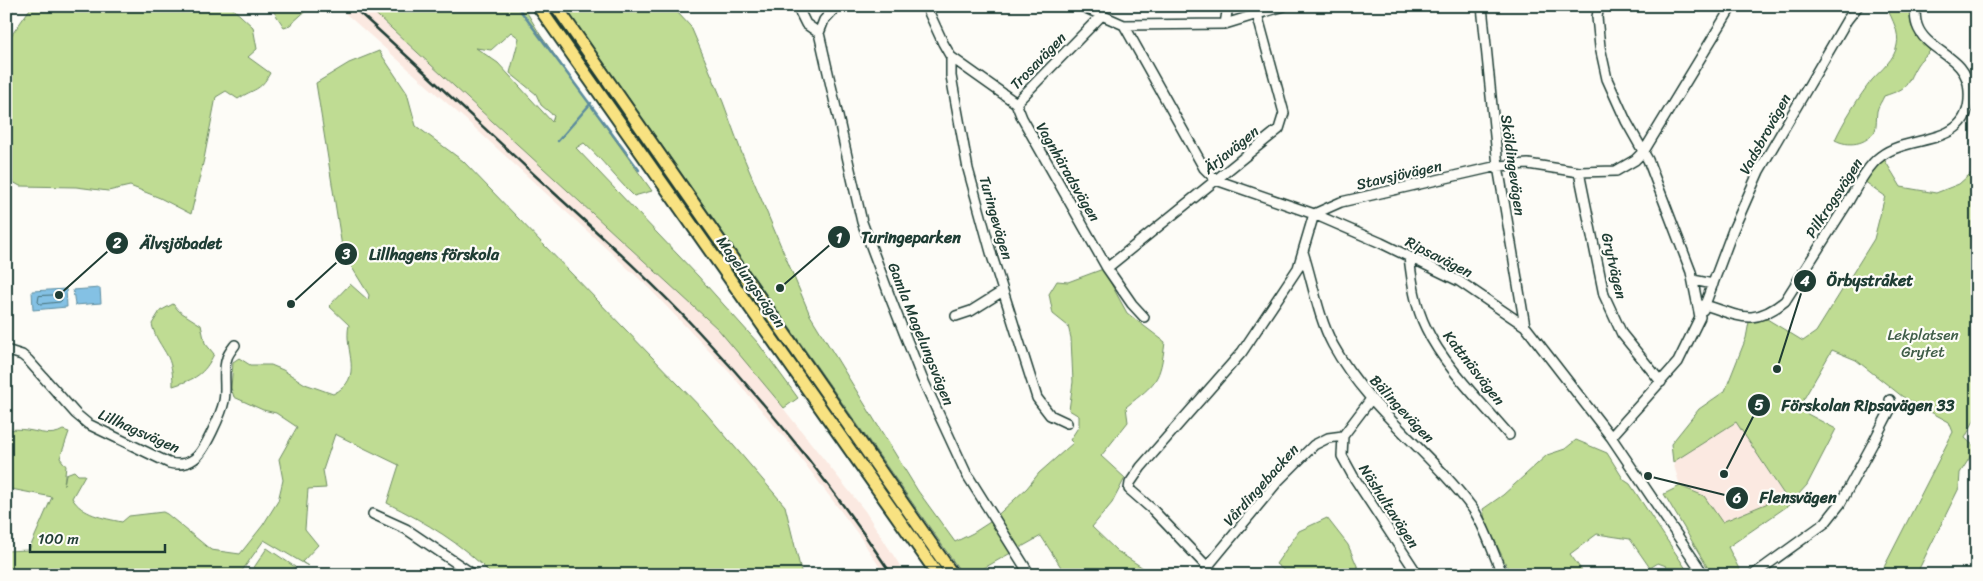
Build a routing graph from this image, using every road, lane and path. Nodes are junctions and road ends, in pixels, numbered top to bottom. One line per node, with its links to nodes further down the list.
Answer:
1 (538, 6): 49 (main road, Magelungsvägen)
2 (556, 6): 50 (main road, Magelungsvägen)
3 (797, 6): 18 (street)
4 (836, 6): 18 (street)
5 (926, 6): 19 (street, Turingevägen)
6 (1081, 6): 15 (street)
7 (1228, 6): 16 (street)
8 (1284, 6): 14 (street)
9 (1482, 6): 22 (street, Sköldingevägen)
10 (1599, 6): 21 (street)
11 (1732, 6): 21 (street, Stavsjövägen)
12 (1858, 6): 30 (street, Vadsbrovägen)
13 (1915, 6): 32 (street, Pilkrogsvägen)
14 (1257, 14): 16 (street); 24 (street, Ärjavägen)
15 (1101, 16): 17 (street); 20 (street, Trosavägen)
16 (1225, 24): 17 (street)
17 (1124, 25): 24 (street)
18 (819, 33): 51 (street, Gamla Magelungsvägen)
19 (951, 57): 20 (street); 31 (street, Turingevägen)
20 (1016, 103): 28 (street, Vagnhäradsvägen)
21 (1644, 151): 23 (street, Stavsjövägen); 29 (street)
22 (1498, 166): 23 (street, Stavsjövägen); 25 (street, Stavsjövägen); 36 (street, Sköldingevägen)
23 (1580, 172): 39 (street, Grytvägen)
24 (1216, 180): 25 (street, Ripsavägen); 28 (street, Ärjavägen)
25 (1314, 214): 26 (street); 27 (street, Ripsavägen)
26 (1304, 252): 40 (street, Bälingevägen); 47 (street)
27 (1409, 257): 36 (street, Ripsavägen); 43 (street, Kattnäsvägen)
28 (1107, 268): 35 (street, Vagnhäradsvägen)
29 (1693, 280): 30 (street); 34 (street)
30 (1713, 284): 32 (street, Vadsbrovägen)
31 (1003, 291): 33 (street); 42 (street, Turingevägen)
32 (1705, 305): 34 (street, Vadsbrovägen)
33 (956, 316)
34 (1700, 317): 39 (street, Vadsbrovägen)
35 (1144, 318)
36 (1525, 326): 45 (street, Ripsavägen)
37 (235, 345): 38 (street, Lillhagsvägen)
38 (6, 350)
39 (1660, 382): 45 (street, Vadsbrovägen)
40 (1371, 400): 44 (street); 54 (street, Bälingevägen)
41 (1890, 400): 56 (street)
42 (1067, 423)
43 (1509, 435)
44 (1343, 436): 47 (street, Vårdingebacken); 53 (street, Näshultavägen)
45 (1611, 437): 55 (street, Ripsavägen)
46 (373, 514): 48 (street)
47 (1208, 566): 52 (street)
48 (474, 575)
49 (938, 575)
50 (953, 575)
51 (1030, 575)
52 (1215, 575)
53 (1418, 575)
54 (1503, 575)
55 (1704, 575)
56 (1753, 575)

